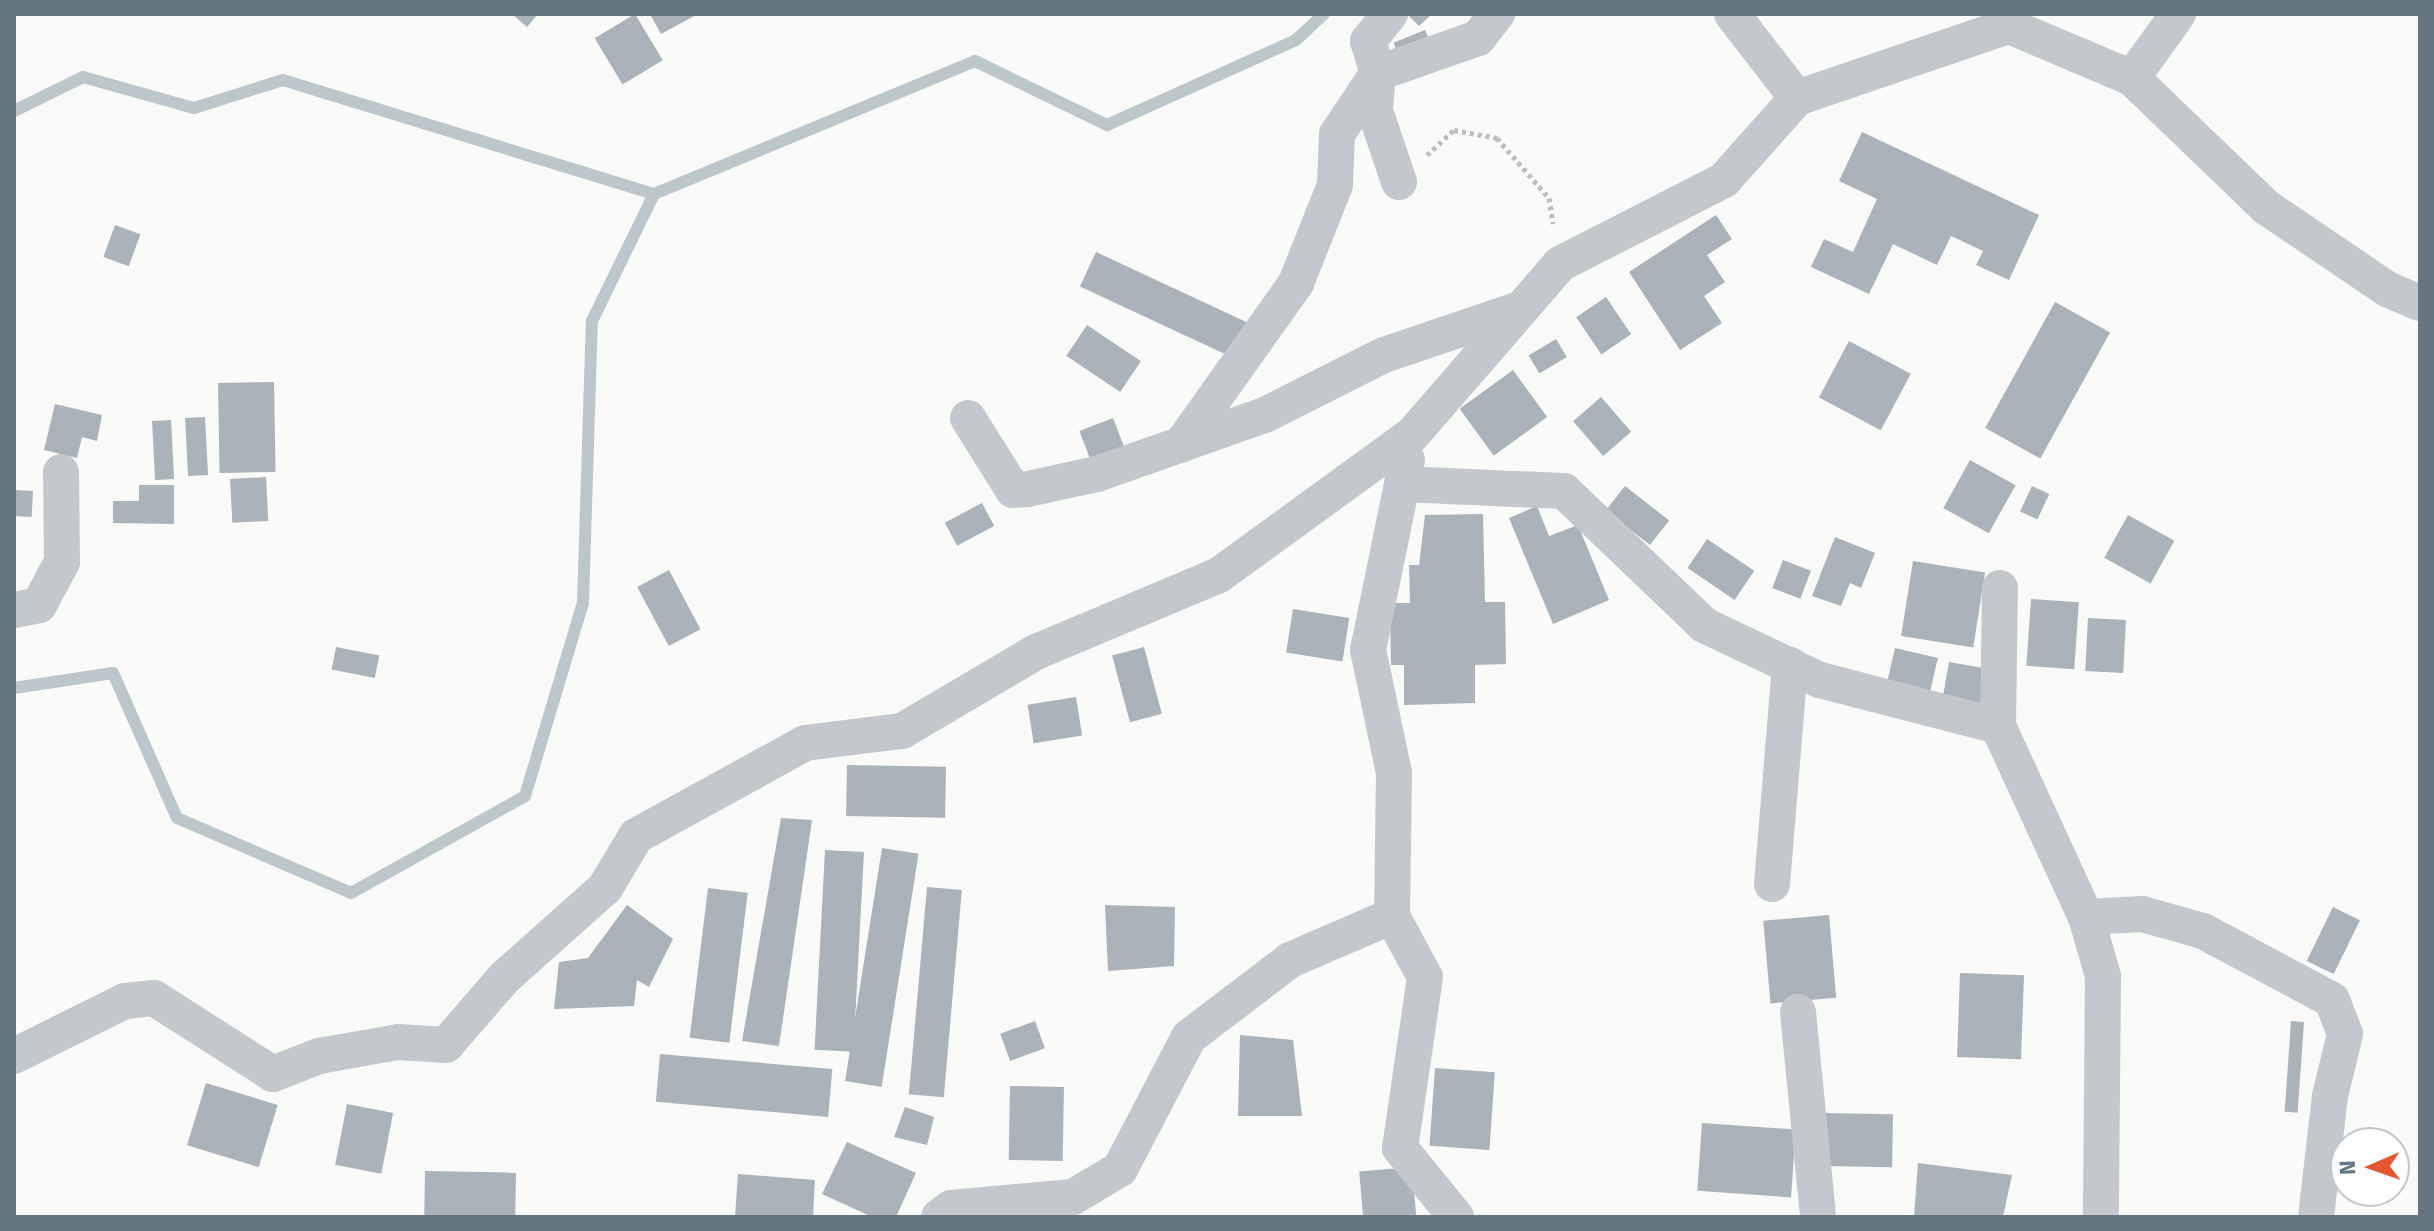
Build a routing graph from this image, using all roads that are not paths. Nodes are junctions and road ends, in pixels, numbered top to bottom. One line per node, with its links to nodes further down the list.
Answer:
1 (1390, 14): 5 (street)
2 (1497, 14): 5 (street)
3 (1732, 14): 7 (street)
4 (2178, 14): 6 (street)
5 (1378, 73): 8 (street); 13 (street)
6 (2132, 78): 7 (street); 9 (street)
7 (1797, 98): 10 (street)
8 (1399, 182)
9 (2420, 303)
10 (1522, 309): 12 (street); 13 (street)
11 (968, 418): 13 (street)
12 (1412, 435): 15 (street); 24 (street)
13 (1181, 445)
14 (61, 472): 17 (street)
15 (1402, 484): 18 (street); 21 (street)
16 (2000, 588): 19 (street)
17 (14, 610)
18 (1790, 665): 19 (street); 20 (street)
19 (1998, 726): 22 (street)
20 (1772, 884)
21 (1392, 916): 25 (street); 26 (street)
22 (2086, 917): 28 (street); 29 (street)
23 (1798, 1012): 27 (street)
24 (14, 1056)
25 (939, 1217)
26 (1456, 1217)
27 (1818, 1217)
28 (2101, 1217)
29 (2316, 1217)

